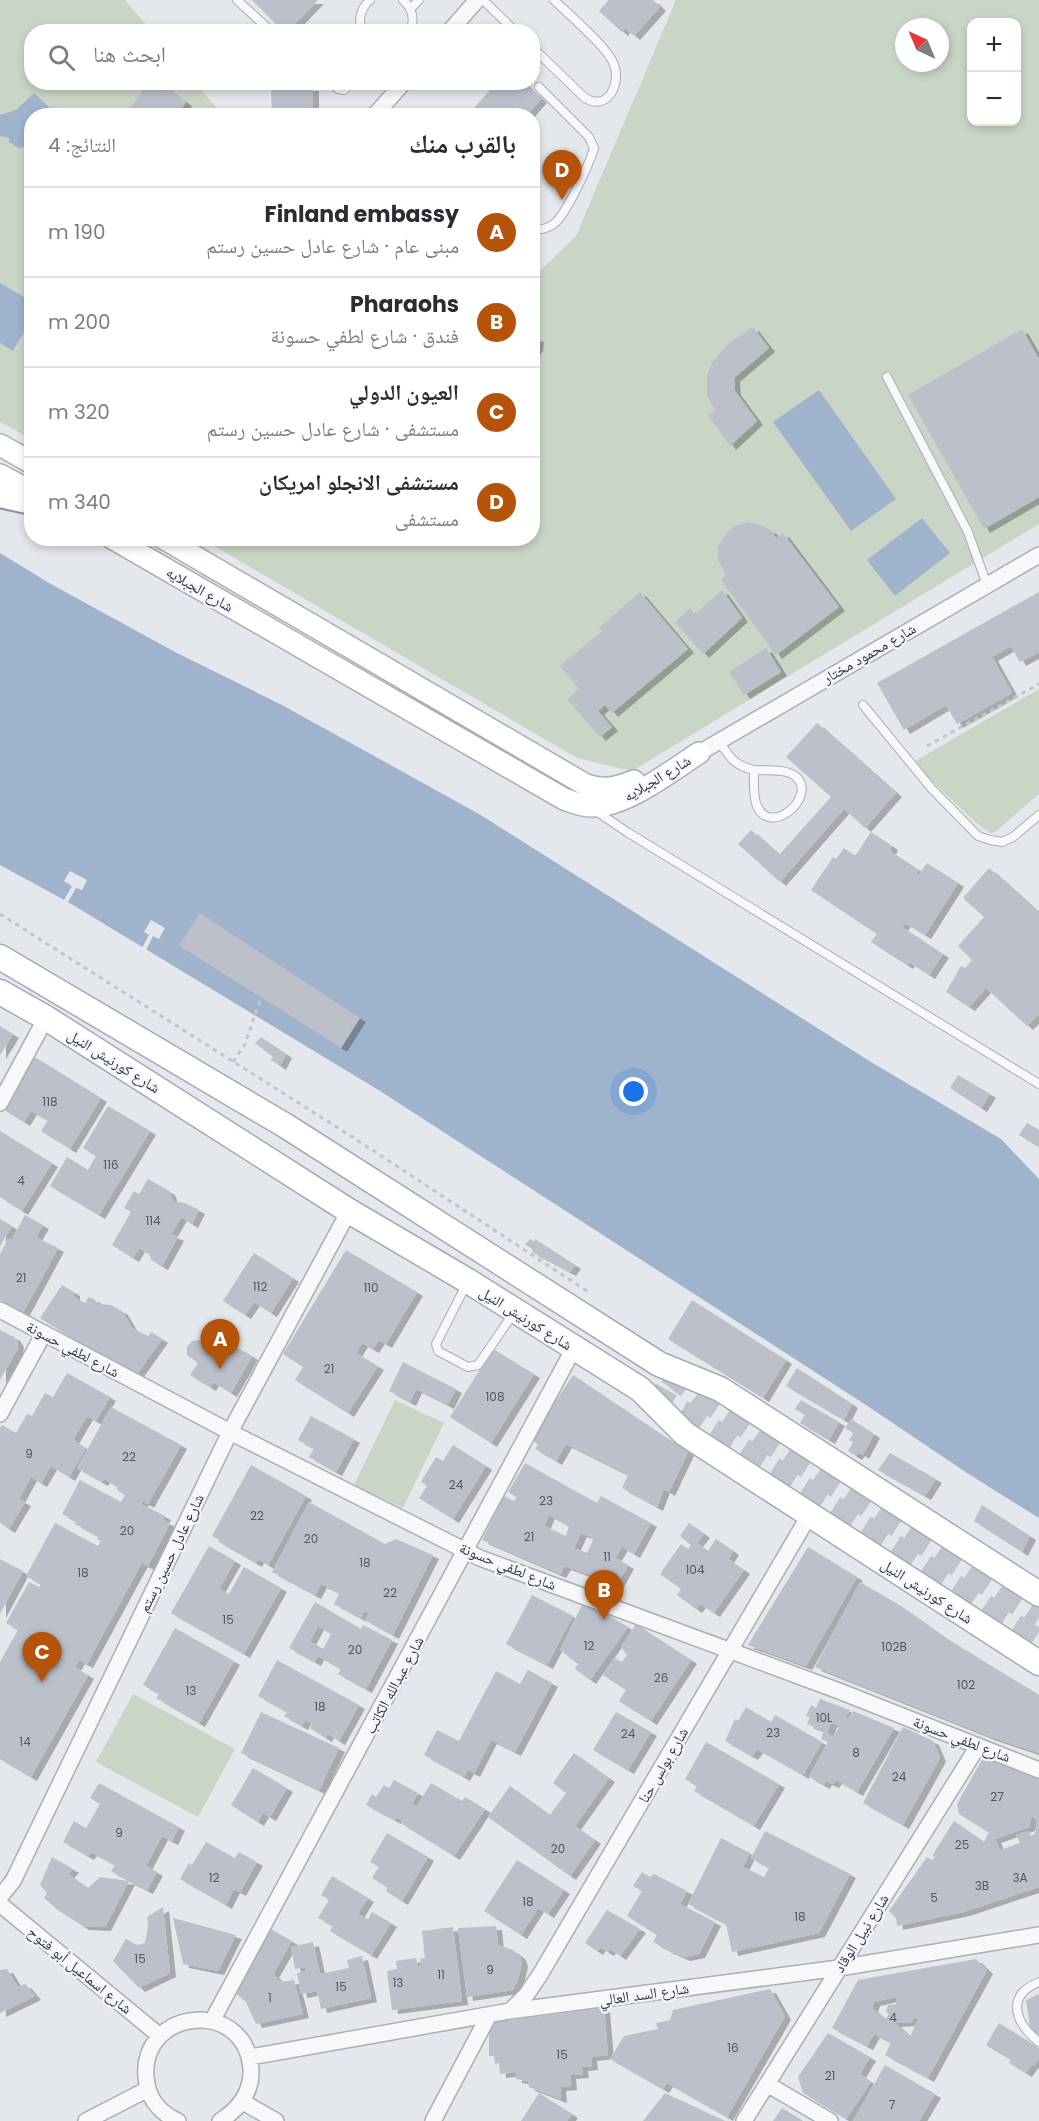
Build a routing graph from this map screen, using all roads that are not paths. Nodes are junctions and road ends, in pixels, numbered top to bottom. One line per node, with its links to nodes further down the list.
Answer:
1 (237, 0): 9 (lane)
2 (370, 0): 10 (lane)
3 (403, 0): 8 (lane)
4 (419, 0): 8 (lane)
5 (477, 0): 12 (street)
6 (483, 0): 13 (lane)
7 (554, 0): 14 (lane)
8 (410, 9): 11 (lane)
9 (263, 24)
10 (361, 24)
11 (412, 24)
12 (456, 24)
13 (508, 24)
14 (540, 55)
15 (540, 88): 18 (lane)
16 (398, 90): 17 (street)
17 (385, 108)
18 (540, 230)
19 (887, 377): 29 (lane)
20 (0, 445): 21 (street)
21 (24, 458)
22 (0, 475): 23 (street)
23 (24, 488)
24 (0, 493): 25 (highway)
25 (24, 498)
26 (126, 546): 34 (street, شارع الجبلايه)
27 (177, 546): 32 (street, شارع الجبلايه)
28 (1039, 555): 29 (street, شارع محمود مختار)
29 (987, 585): 31 (street, شارع محمود مختار)
30 (863, 705): 35 (lane)
31 (719, 741): 32 (street, شارع محمود مختار); 33 (lane)
32 (699, 753): 34 (street, شارع الجبلايه)
33 (753, 770): 33 (lane)
34 (590, 807): 39 (lane)
35 (1039, 815)
36 (0, 957): 51 (main road, شارع كورنيش النيل)
37 (0, 992): 38 (main road, شارع كورنيش النيل)
38 (46, 1018): 40 (street); 41 (main road, شارع كورنيش النيل)
39 (1039, 1084)
40 (0, 1103)
41 (349, 1211): 42 (main road, شارع كورنيش النيل); 48 (street, شارع عادل حسين رستم)
42 (468, 1281): 44 (main road, شارع كورنيش النيل); 44 (lane)
43 (0, 1310): 45 (street, شارع لطفي حسونة)
44 (515, 1311): 46 (main road, شارع كورنيش النيل)
45 (44, 1333): 47 (street); 48 (street, شارع لطفي حسونة)
46 (574, 1348): 49 (main road, شارع كورنيش النيل); 50 (street, شارع عبدالله الكاتب)
47 (0, 1414)
48 (230, 1432): 50 (street, شارع لطفي حسونة); 56 (street, شارع عادل حسين رستم)
49 (810, 1514): 52 (street, شارع بولس حنا); 53 (main road, شارع كورنيش النيل)
50 (466, 1551): 52 (street, شارع لطفي حسونة); 63 (street, شارع عبدالله الكاتب)
51 (1039, 1594)
52 (730, 1651): 54 (street, شارع لطفي حسونة); 61 (street, شارع بولس حنا)
53 (1039, 1664)
54 (978, 1746): 55 (street, شارع لطفي حسونة); 59 (street, شارع نبيل الوقاد)
55 (1039, 1770)
56 (0, 1897)
57 (0, 1904): 64 (street, شارع اسماعيل أبو فتوح)
58 (1039, 1935): 59 (street, شارع السد العالي)
59 (839, 1968): 61 (street, شارع السد العالي); 67 (street, شارع نبيل الوقاد)
60 (1039, 1982): 65 (lane)
61 (510, 2011): 62 (street, شارع السد العالي)
62 (489, 2015): 66 (street, شارع السد العالي); 74 (street)
63 (212, 2021): 64 (street); 66 (street)
64 (160, 2036): 68 (street)
65 (1039, 2042)
66 (250, 2057): 69 (street)
67 (767, 2084): 75 (street, شارع نبيل الوقاد); 76 (street)
68 (148, 2090): 70 (street); 71 (street)
69 (243, 2102): 72 (street); 73 (street)
70 (172, 2120)
71 (86, 2121)
72 (220, 2121)
73 (276, 2121)
74 (433, 2121)
75 (744, 2121)
76 (830, 2121)

